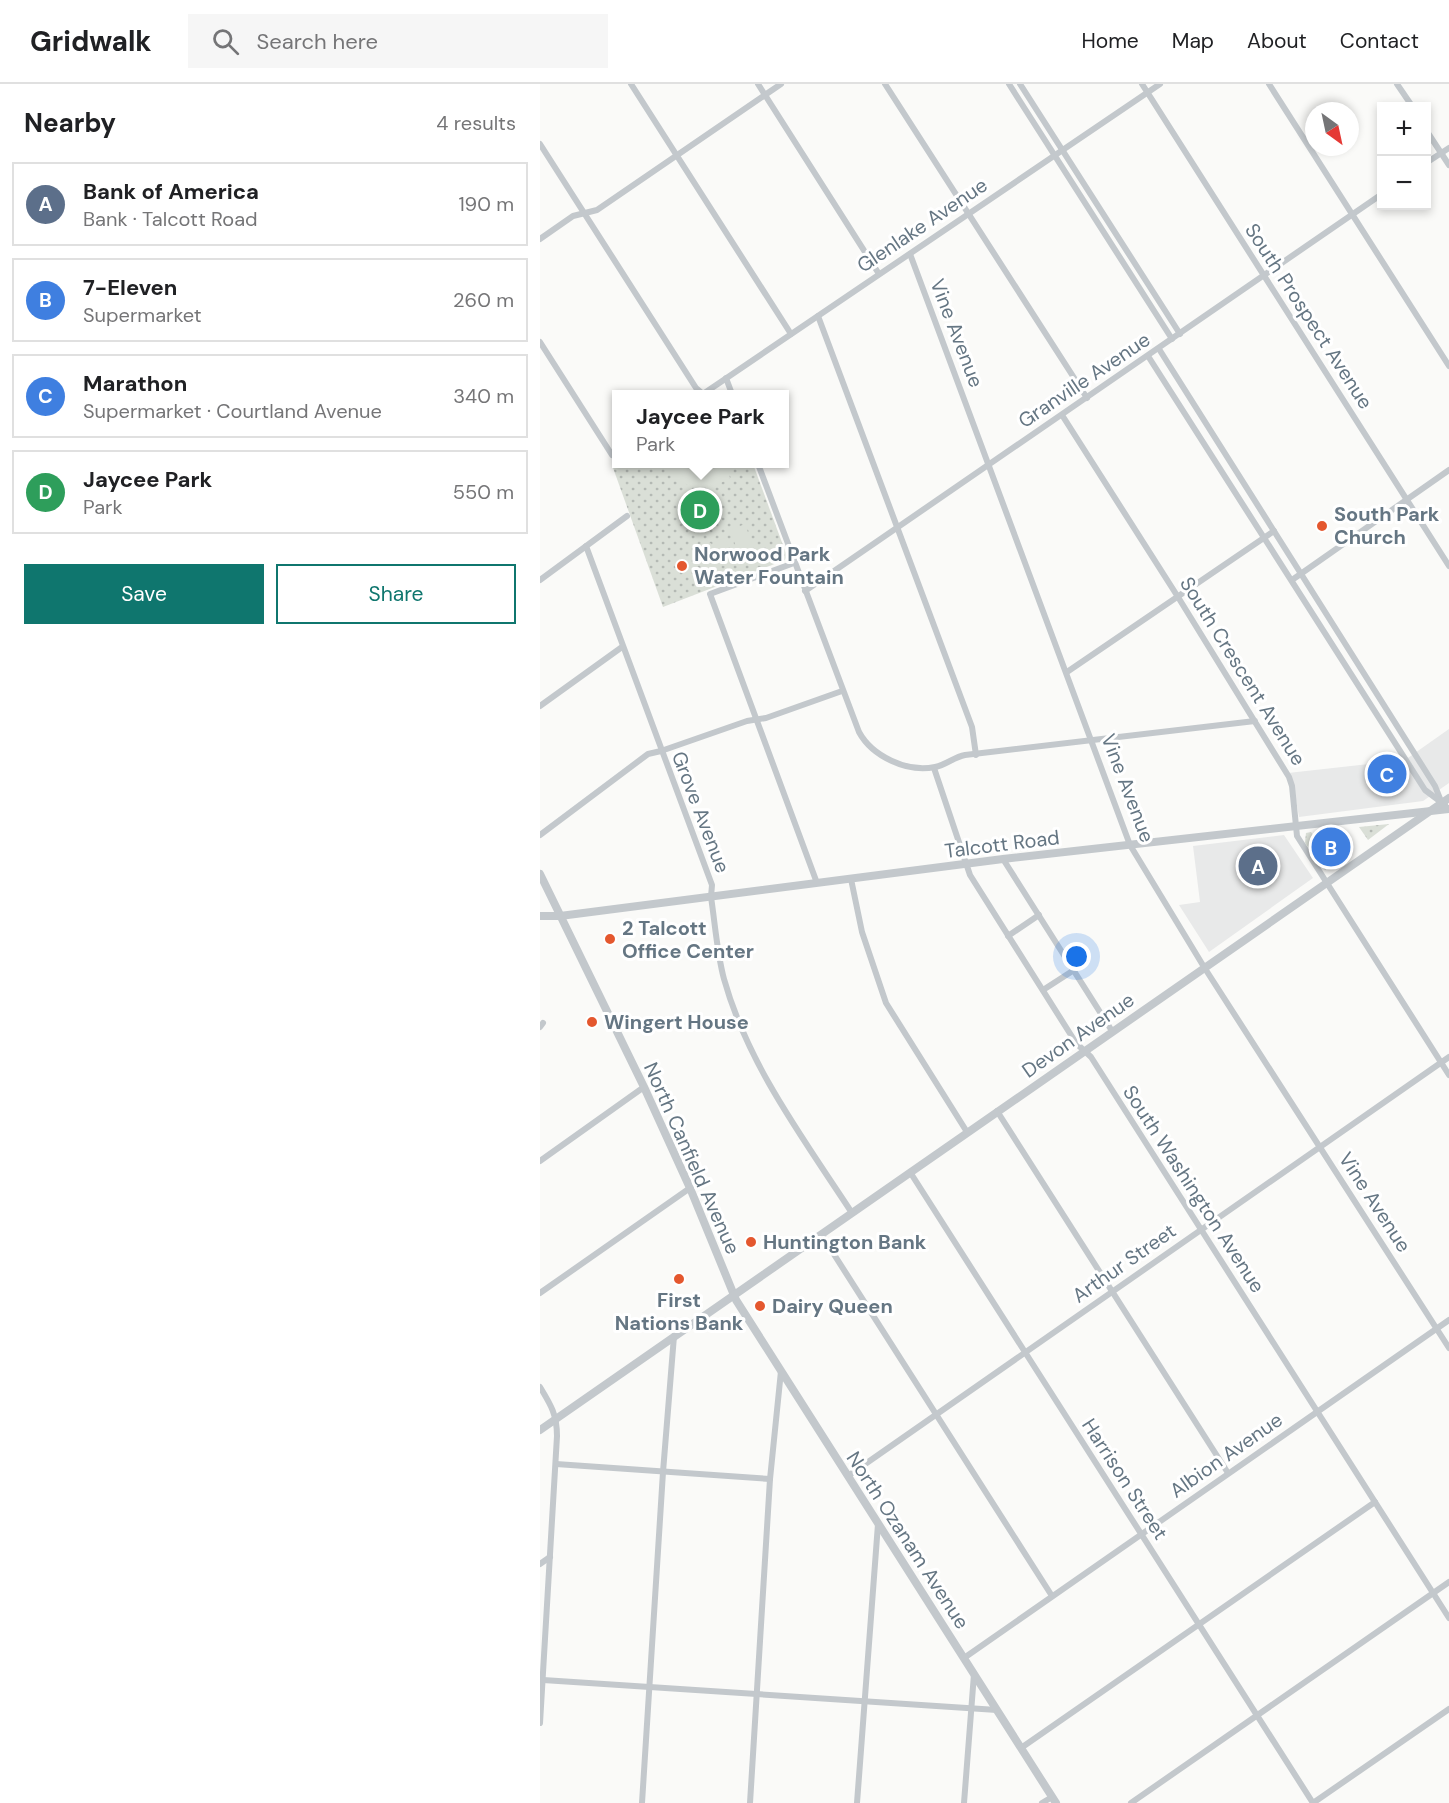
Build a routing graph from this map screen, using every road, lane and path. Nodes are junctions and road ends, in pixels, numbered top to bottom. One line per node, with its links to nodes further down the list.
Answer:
1 (631, 84): 19 (street)
2 (758, 84): 12 (street)
3 (781, 84): 12 (street)
4 (885, 84): 25 (street)
5 (1009, 84): 20 (street)
6 (1020, 84): 17 (street)
7 (1142, 84): 11 (street, South Prospect Avenue)
8 (1160, 84): 11 (street, Glenlake Avenue)
9 (1269, 84): 26 (street)
10 (1397, 84): 13 (street)
11 (1147, 93): 17 (street, Glenlake Avenue); 30 (street, South Prospect Avenue)
12 (765, 95): 19 (street); 29 (street)
13 (1409, 102)
14 (1431, 138): 18 (street)
15 (540, 144): 24 (street)
16 (1449, 148): 18 (street)
17 (1062, 150): 20 (street, Glenlake Avenue); 33 (street)
18 (1441, 153): 21 (street); 22 (street)
19 (676, 155): 24 (street); 32 (street)
20 (1054, 156): 25 (street, Glenlake Avenue); 34 (street)
21 (1431, 160)
22 (1449, 165)
23 (1377, 197): 26 (street, Granville Avenue)
24 (584, 213): 27 (street); 40 (street)
25 (969, 214): 28 (street, Glenlake Avenue); 43 (street)
26 (1353, 214): 30 (street, Granville Avenue); 38 (street)
27 (540, 239)
28 (910, 254): 29 (street, Glenlake Avenue); 46 (street, Vine Avenue)
29 (879, 274): 31 (street, Glenlake Avenue)
30 (1264, 276): 33 (street, Granville Avenue); 49 (street, South Prospect Avenue)
31 (818, 316): 32 (street, Glenlake Avenue); 51 (street)
32 (791, 334): 39 (street, Glenlake Avenue)
33 (1180, 334): 34 (street, Granville Avenue)
34 (1172, 339): 36 (street, Granville Avenue)
35 (540, 342): 45 (street)
36 (1159, 349): 37 (street, Granville Avenue); 52 (street)
37 (1148, 356): 43 (street, Granville Avenue); 53 (street)
38 (1449, 366)
39 (726, 378): 41 (street, Glenlake Avenue); 42 (street)
40 (698, 390)
41 (709, 390)
42 (730, 390)
43 (1087, 398): 44 (street, Granville Avenue)
44 (1062, 415): 46 (street, Granville Avenue); 61 (street, South Crescent Avenue)
45 (612, 455)
46 (989, 465): 51 (street, Granville Avenue); 63 (street, Vine Avenue)
47 (759, 468): 55 (street)
48 (1449, 470): 49 (street)
49 (1407, 500): 56 (street, South Prospect Avenue); 57 (street)
50 (627, 516): 54 (street)
51 (898, 527): 60 (street, Granville Avenue); 70 (street)
52 (1274, 531): 53 (street); 57 (street)
53 (1264, 538): 59 (street); 61 (street)
54 (586, 546): 58 (street); 62 (street, Grove Avenue)
55 (794, 563): 60 (street); 66 (street)
56 (1449, 566)
57 (1301, 574): 59 (street); 72 (street)
58 (540, 580)
59 (1292, 580): 72 (street)
60 (805, 591): 64 (street)
61 (1178, 597): 63 (street); 67 (street, South Crescent Avenue)
62 (622, 647): 65 (street); 69 (street, Grove Avenue)
63 (1067, 672): 68 (street, Vine Avenue)
64 (842, 691): 66 (street); 71 (street)
65 (540, 706)
66 (756, 720): 69 (street); 83 (street)
67 (1255, 721): 68 (street); 75 (street, South Crescent Avenue)
68 (1092, 741): 70 (street); 77 (street, Vine Avenue)
69 (661, 752): 76 (street); 84 (street, Grove Avenue)
70 (976, 755): 71 (street)
71 (934, 768): 79 (street, South Washington Avenue)
72 (1446, 798): 73 (street); 74 (street, Devon Avenue)
73 (1449, 809): 74 (street, Talcott Road)
74 (1429, 810): 75 (street, Talcott Road); 82 (street, Devon Avenue)
75 (1297, 825): 77 (street, Talcott Road); 82 (street, South Crescent Avenue)
76 (540, 835)
77 (1130, 845): 78 (street, Talcott Road); 89 (street, Vine Avenue)
78 (1004, 859): 79 (street, Talcott Road); 85 (street)
79 (967, 865): 81 (street, Talcott Road); 88 (street, South Washington Avenue)
80 (540, 874): 87 (street, North Canfield Avenue)
81 (852, 879): 83 (street, Talcott Road); 99 (street)
82 (1326, 882): 89 (street, Devon Avenue); 95 (street, South Crescent Avenue)
83 (818, 883): 84 (street, Talcott Road)
84 (711, 897): 87 (street, Talcott Road); 104 (street, Grove Avenue)
85 (1039, 915): 88 (street); 90 (street)
86 (540, 916): 87 (street, Talcott Road)
87 (560, 916): 97 (street, North Canfield Avenue)
88 (1008, 936): 91 (street, South Washington Avenue)
89 (1204, 967): 92 (street, Devon Avenue); 100 (street, Vine Avenue)
90 (1074, 969): 91 (street); 92 (street)
91 (1043, 990): 93 (street, South Washington Avenue)
92 (1112, 1031): 93 (street, Devon Avenue)
93 (1084, 1051): 98 (street, Devon Avenue); 105 (street, South Washington Avenue)
94 (1449, 1057): 95 (street, Arthur Street)
95 (1441, 1062): 96 (street, South Crescent Avenue); 100 (street, Arthur Street)
96 (1449, 1075)
97 (644, 1087): 101 (street); 103 (street, North Canfield Avenue)
98 (997, 1111): 99 (street, Devon Avenue); 107 (street)
99 (967, 1132): 102 (street, Devon Avenue)
100 (1320, 1147): 105 (street, Arthur Street); 111 (street, Vine Avenue)
101 (540, 1161)
102 (910, 1172): 104 (street, Devon Avenue); 114 (street, Harrison Street)
103 (690, 1188): 108 (street); 109 (street, North Canfield Avenue)
104 (852, 1213): 106 (street, Devon Avenue)
105 (1201, 1230): 107 (street, Arthur Street); 117 (street, South Washington Avenue)
106 (821, 1234): 109 (street, Devon Avenue); 118 (street)
107 (1113, 1292): 114 (street, Arthur Street); 123 (street)
108 (540, 1293)
109 (734, 1295): 112 (street, Devon Avenue); 115 (street, North Ozanam Avenue)
110 (1449, 1320): 111 (street, Albion Avenue)
111 (1437, 1328): 113 (street, Vine Avenue); 117 (street, Albion Avenue)
112 (674, 1336): 119 (street, Devon Avenue); 122 (street)
113 (1449, 1348)
114 (1025, 1353): 118 (street, Arthur Street); 128 (street, Harrison Street)
115 (781, 1371): 124 (street, North Ozanam Avenue); 125 (street)
116 (540, 1387): 119 (street)
117 (1317, 1412): 123 (street, Albion Avenue); 126 (street, South Washington Avenue)
118 (936, 1415): 124 (street, Arthur Street); 133 (street)
119 (557, 1419): 120 (street, Devon Avenue); 121 (street)
120 (540, 1430)
121 (556, 1464): 122 (street); 129 (street)
122 (663, 1472): 125 (street); 139 (street)
123 (1228, 1473): 128 (street, Albion Avenue)
124 (848, 1476): 127 (street, North Ozanam Avenue)
125 (770, 1479): 140 (street)
126 (1375, 1502): 132 (street, South Washington Avenue); 135 (street)
127 (878, 1524): 136 (street, North Ozanam Avenue); 141 (street)
128 (1141, 1534): 133 (street, Albion Avenue); 135 (street, Harrison Street)
129 (550, 1557): 130 (street); 138 (street)
130 (540, 1564)
131 (1449, 1582): 132 (street)
132 (1433, 1592): 134 (street, South Washington Avenue); 145 (street)
133 (1052, 1596): 136 (street, Albion Avenue)
134 (1449, 1618)
135 (1199, 1625): 145 (street, Harrison Street); 147 (street)
136 (964, 1658): 137 (street, North Ozanam Avenue)
137 (974, 1673): 142 (street); 144 (street, North Ozanam Avenue)
138 (543, 1680): 139 (street); 146 (street)
139 (650, 1687): 140 (street); 149 (street)
140 (756, 1694): 141 (street); 150 (street)
141 (863, 1702): 142 (street); 151 (street)
142 (971, 1709): 144 (street); 152 (street)
143 (1449, 1709): 155 (street)
144 (997, 1710): 147 (street, North Ozanam Avenue)
145 (1257, 1715): 154 (street); 155 (street, Harrison Street)
146 (540, 1723)
147 (1021, 1748): 148 (street, North Ozanam Avenue)
148 (1054, 1800): 153 (street)
149 (642, 1803)
150 (750, 1803)
151 (857, 1803)
152 (964, 1803)
153 (1042, 1803)
154 (1131, 1803)
155 (1313, 1803)

